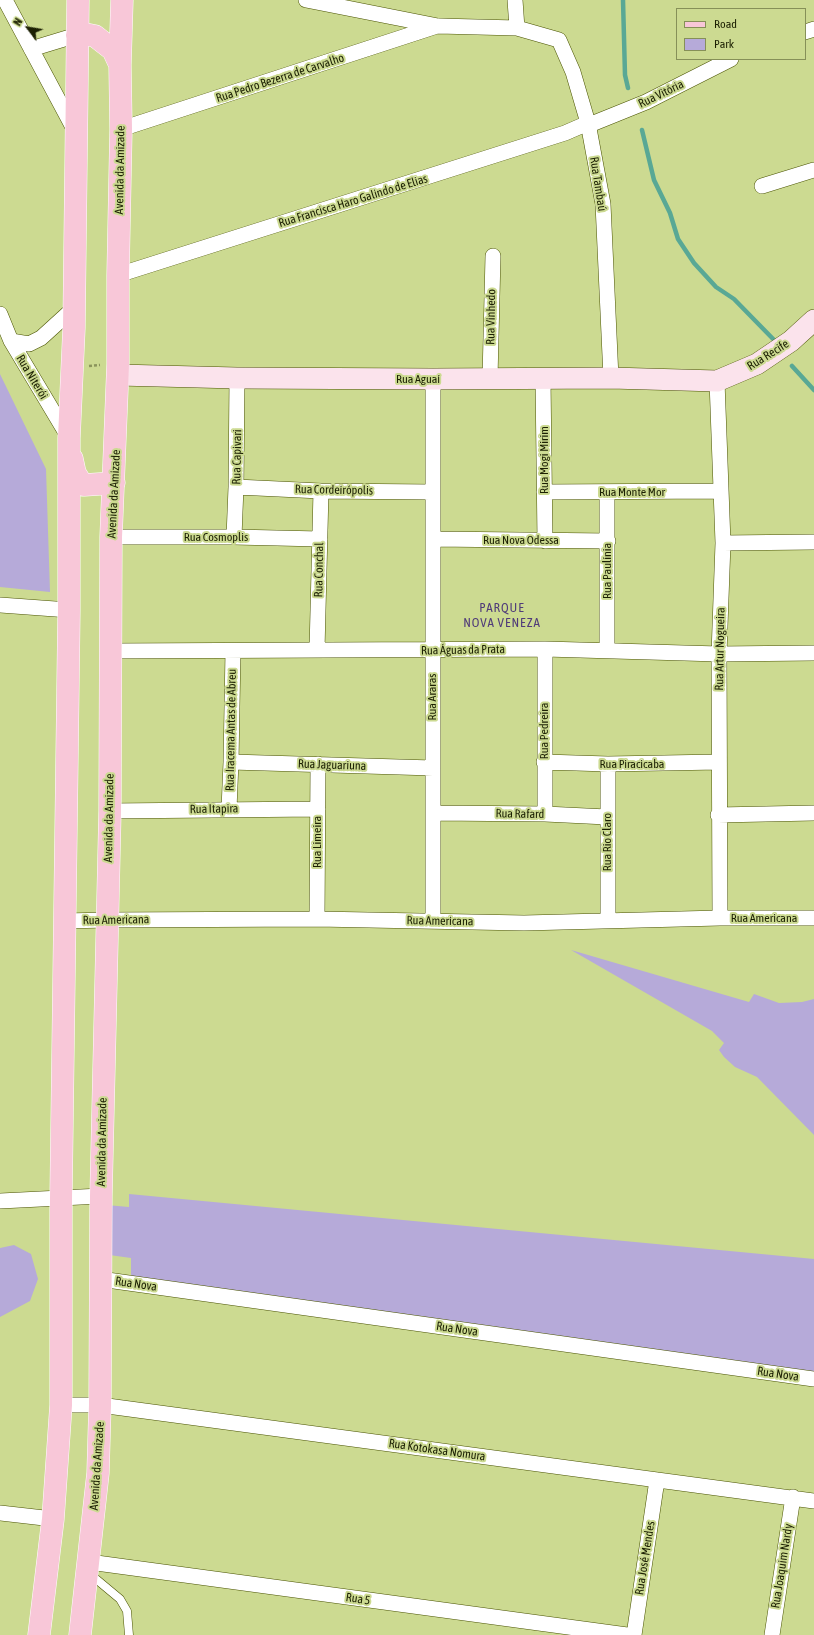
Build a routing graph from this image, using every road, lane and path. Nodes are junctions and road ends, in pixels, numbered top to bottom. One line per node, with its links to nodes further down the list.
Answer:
1 (5, 0): 9 (street)
2 (78, 0): 8 (main road)
3 (122, 0): 11 (main road, Avenida da Amizade)
4 (306, 0): 6 (street)
5 (515, 0): 7 (street)
6 (438, 26): 7 (street); 13 (street, Rua Pedro Bezerra de Carvalho)
7 (517, 28): 12 (street, Rua Tambaú)
8 (77, 35): 9 (street); 11 (main road); 14 (main road)
9 (31, 49): 14 (street)
10 (729, 60): 12 (street, Rua Vitória)
11 (120, 65): 13 (main road, Avenida da Amizade)
12 (588, 123): 18 (street, Rua Francisca Haro Galindo de Elias); 27 (street, Rua Tambaú)
13 (122, 129): 18 (main road, Avenida da Amizade)
14 (76, 135): 19 (main road)
15 (814, 170): 16 (street)
16 (762, 186)
17 (492, 256): 26 (street, Rua Vinhedo)
18 (118, 274): 24 (main road, Avenida da Amizade)
19 (74, 308): 22 (street); 23 (main road)
20 (0, 314): 22 (street, Rua Niterói)
21 (814, 320): 30 (street, Rua Recife)
22 (11, 341): 31 (street, Rua Niterói)
23 (73, 367): 24 (path); 31 (main road)
24 (118, 369): 25 (street, Rua Aguaí); 32 (main road, Avenida da Amizade)
25 (237, 378): 28 (street, Rua Aguaí); 33 (street, Rua Capivari)
26 (490, 378): 28 (street, Rua Aguaí); 29 (street, Rua Aguaí)
27 (611, 378): 29 (street, Rua Aguaí); 30 (street, Rua Aguaí)
28 (433, 379): 36 (street, Rua Araras)
29 (543, 379): 37 (street, Rua Mogi Mirim)
30 (717, 381): 35 (street, Rua Artur Nogueira)
31 (69, 438): 32 (main road); 48 (main road)
32 (114, 483): 39 (main road, Avenida da Amizade)
33 (236, 488): 34 (street, Rua Cordeirópolis); 40 (street, Rua Capivari)
34 (320, 491): 36 (street, Rua Cordeirópolis); 41 (street, Rua Conchal)
35 (720, 491): 38 (street, Rua Monte Mor); 46 (street, Rua Artur Nogueira)
36 (432, 492): 42 (street, Rua Araras)
37 (544, 492): 38 (street, Rua Monte Mor); 43 (street, Rua Mogi Mirim)
38 (607, 492): 44 (street, Rua Paulínia)
39 (111, 537): 40 (street, Rua Cosmoplis); 53 (main road, Avenida da Amizade)
40 (234, 537): 41 (street, Rua Cosmoplis)
41 (320, 539): 50 (street, Rua Conchal)
42 (434, 540): 43 (street, Rua Nova Odessa); 51 (street, Rua Araras)
43 (545, 540): 44 (street, Rua Nova Odessa)
44 (608, 541): 52 (street, Rua Paulínia)
45 (814, 542): 46 (street)
46 (723, 543): 56 (street, Rua Artur Nogueira)
47 (0, 605): 48 (street)
48 (69, 610): 77 (main road)
49 (545, 649): 51 (street, Rua Águas da Prata); 52 (street, Rua Águas da Prata); 58 (street, Rua Pedreira)
50 (317, 650): 51 (street, Rua Águas da Prata); 54 (street, Rua Águas da Prata)
51 (432, 650): 62 (street, Rua Araras)
52 (607, 650): 56 (street, Rua Águas da Prata)
53 (111, 651): 54 (street, Rua Águas da Prata); 65 (main road, Avenida da Amizade)
54 (233, 651): 57 (street, Rua Iracema Antas de Abreu)
55 (814, 653): 56 (street, Rua Águas da Prata)
56 (719, 654): 59 (street, Rua Artur Nogueira)
57 (232, 762): 60 (street, Rua Jaguariuna); 63 (street, Rua Iracema Antas de Abreu)
58 (544, 762): 61 (street, Rua Piracicaba); 68 (street, Rua Pedreira)
59 (720, 762): 61 (street, Rua Piracicaba); 69 (street, Rua Artur Nogueira)
60 (318, 764): 62 (street, Rua Jaguariuna); 64 (street, Rua Limeira)
61 (608, 764): 70 (street, Rua Rio Claro)
62 (433, 768): 66 (street, Rua Araras)
63 (229, 809): 64 (street, Rua Itapira); 65 (street, Rua Itapira)
64 (318, 809): 73 (street, Rua Limeira)
65 (110, 811): 74 (main road, Avenida da Amizade)
66 (434, 813): 68 (street, Rua Rafard); 75 (street, Rua Araras)
67 (814, 813): 69 (street)
68 (545, 814): 70 (street, Rua Rafard)
69 (718, 815): 71 (street, Rua Artur Nogueira)
70 (607, 817): 76 (street, Rua Rio Claro)
71 (720, 918): 72 (street, Rua Americana); 76 (street, Rua Americana)
72 (814, 918)
73 (317, 919): 74 (street, Rua Americana); 75 (street, Rua Americana)
74 (107, 920): 77 (street, Rua Americana); 78 (main road, Avenida da Amizade)
75 (433, 920): 76 (street, Rua Americana)
76 (608, 920)
77 (65, 921): 79 (main road)
78 (101, 1196): 79 (street); 81 (main road, Avenida da Amizade)
79 (61, 1198): 80 (street); 83 (main road)
80 (0, 1201)
81 (100, 1279): 82 (street, Rua Nova); 84 (main road, Avenida da Amizade)
82 (814, 1379)
83 (60, 1405): 84 (street, Rua Kotokasa Nomura); 89 (main road)
84 (100, 1405): 85 (street, Rua Kotokasa Nomura); 90 (main road, Avenida da Amizade)
85 (657, 1480): 86 (street, Rua Kotokasa Nomura); 95 (street, Rua José Mendes)
86 (793, 1497): 87 (street, Rua Kotokasa Nomura); 96 (street, Rua Joaquim Nardy)
87 (814, 1501)
88 (0, 1513): 89 (street)
89 (53, 1519): 91 (main road)
90 (88, 1567): 92 (main road, Avenida da Amizade); 93 (lane); 94 (street, Rua 5)
91 (39, 1635)
92 (80, 1635)
93 (129, 1635)
94 (627, 1635)
95 (634, 1635)
96 (772, 1635)

